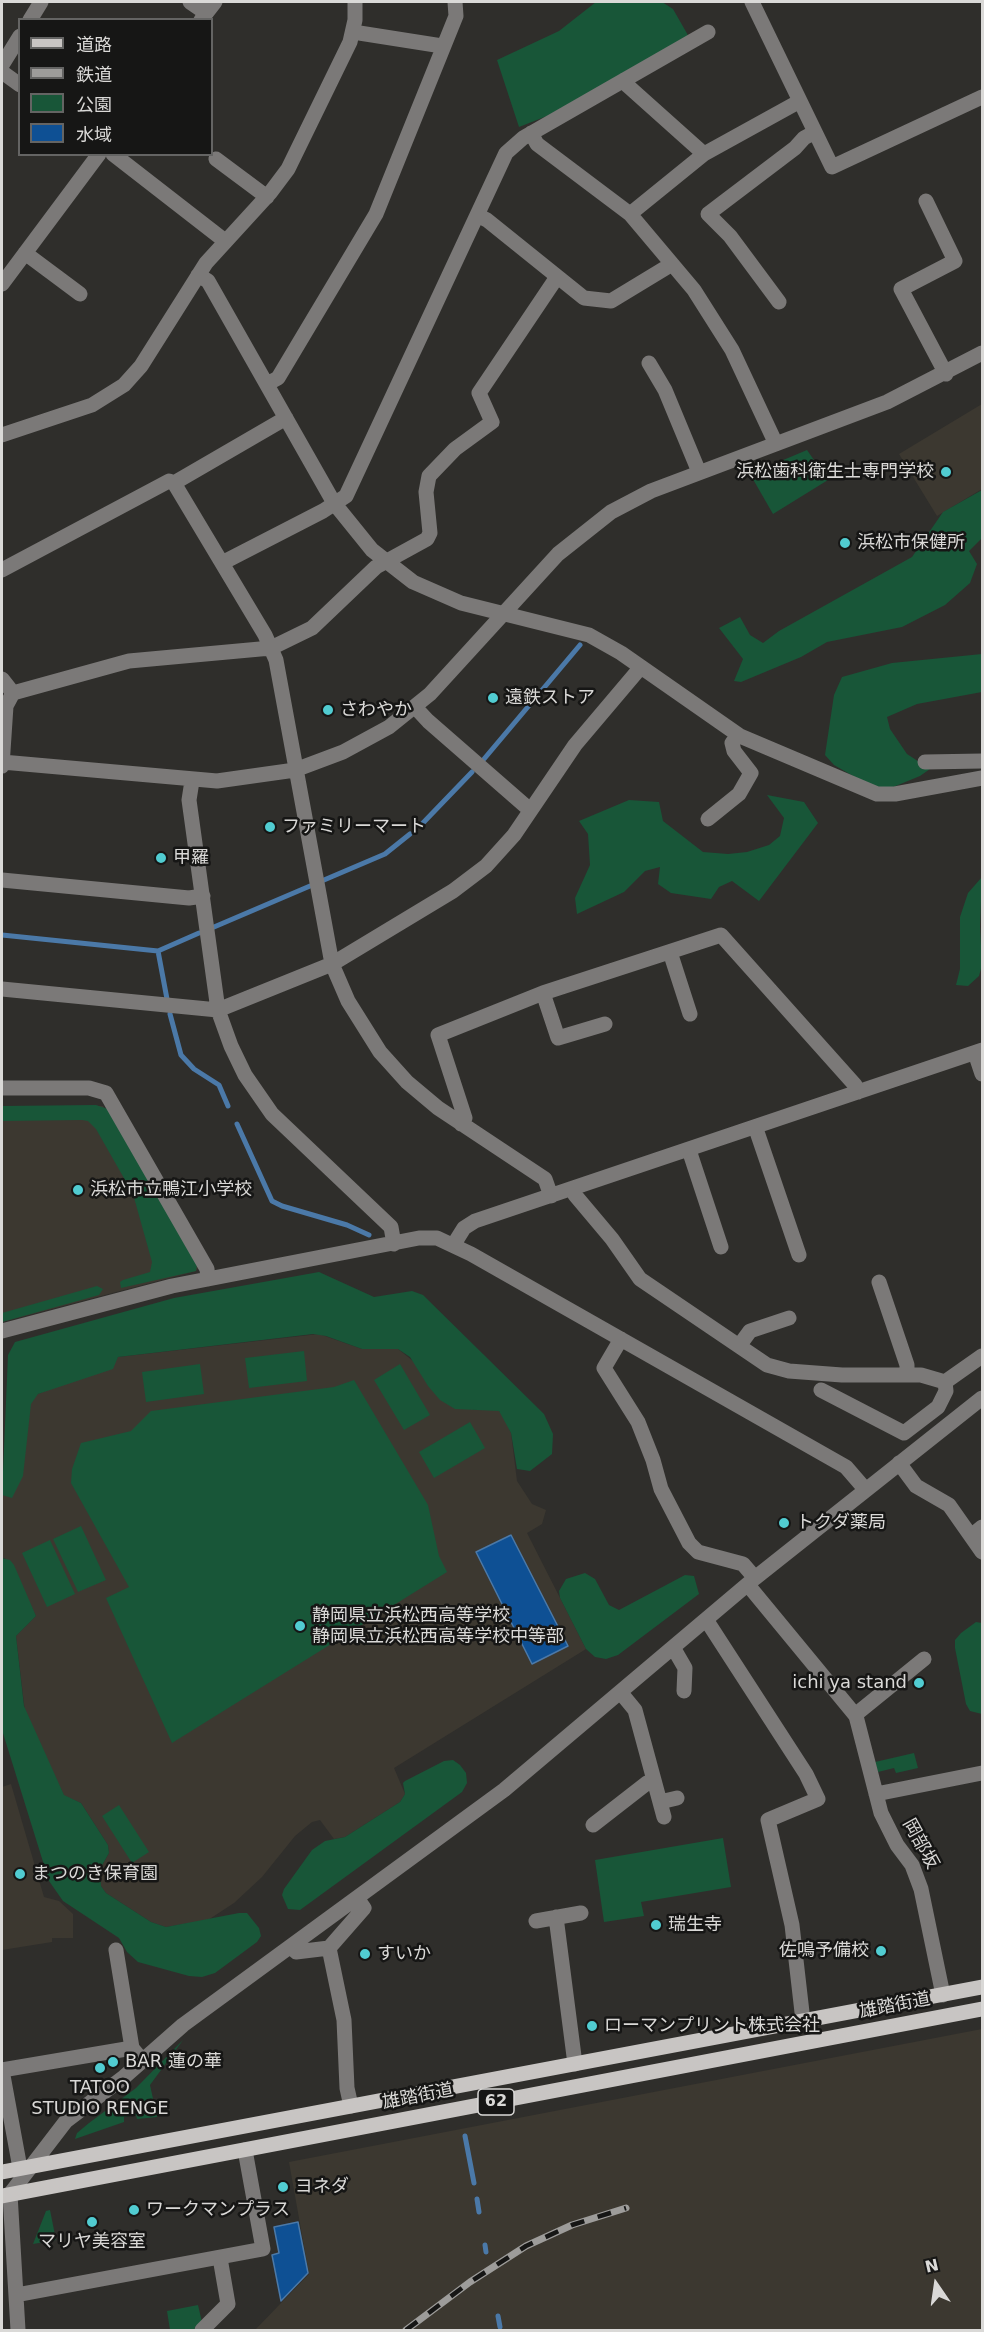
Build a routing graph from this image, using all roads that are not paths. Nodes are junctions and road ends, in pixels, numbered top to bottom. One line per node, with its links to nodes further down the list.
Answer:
1 (41, 2): 7 (street)
2 (190, 2): 6 (street)
3 (355, 2): 8 (street)
4 (455, 2): 11 (street)
5 (752, 2): 17 (street)
6 (207, 11)
7 (31, 18)
8 (353, 32): 11 (street); 24 (street)
9 (708, 32): 14 (street)
10 (18, 39): 12 (street)
11 (442, 46): 39 (street)
12 (2, 65)
13 (2, 72): 15 (street)
14 (624, 80): 19 (street); 20 (street)
15 (18, 84)
16 (982, 97): 18 (street)
17 (800, 101): 18 (street); 20 (street)
18 (815, 132): 35 (street)
19 (531, 133): 26 (street); 27 (street)
20 (704, 154): 26 (street)
21 (98, 156): 29 (street)
22 (116, 156): 28 (street)
23 (216, 159): 24 (street)
24 (267, 197): 28 (street)
25 (926, 201): 38 (street)
26 (630, 214): 30 (street)
27 (477, 215): 32 (street); 45 (street)
28 (225, 241): 31 (street)
29 (25, 253): 33 (street); 34 (street)
30 (672, 264): 32 (street); 42 (street)
31 (198, 275): 39 (street); 41 (street)
32 (557, 277): 47 (street)
33 (2, 284)
34 (80, 294)
35 (779, 302)
36 (982, 353): 38 (street)
37 (649, 363): 43 (street)
38 (946, 374): 42 (street)
39 (267, 384): 40 (street)
40 (286, 418): 44 (street); 45 (street)
41 (2, 435)
42 (776, 444): 43 (street)
43 (699, 472): 49 (street)
44 (174, 483): 46 (street); 48 (street)
45 (334, 503): 46 (street); 47 (street)
46 (222, 563): 50 (street)
47 (386, 563): 49 (street); 50 (street)
48 (2, 570)
49 (504, 614): 51 (street); 54 (street)
50 (271, 648): 53 (street); 59 (street)
51 (641, 667): 55 (street); 62 (street)
52 (2, 679): 53 (street)
53 (13, 693): 58 (street)
54 (415, 706): 59 (street); 62 (street)
55 (738, 735): 60 (street); 63 (street)
56 (982, 761): 57 (street)
57 (926, 762)
58 (2, 764): 61 (street)
59 (297, 769): 61 (street); 67 (street)
60 (982, 778)
61 (192, 781): 65 (street)
62 (530, 810): 67 (street)
63 (708, 819)
64 (2, 880): 65 (street)
65 (203, 896): 70 (street)
66 (669, 952): 69 (street); 71 (street); 76 (street)
67 (332, 964): 70 (street); 77 (street)
68 (2, 989): 70 (street)
69 (543, 993): 72 (street); 77 (street)
70 (218, 1010): 82 (street)
71 (690, 1014)
72 (605, 1024)
73 (979, 1052): 74 (street); 76 (street)
74 (982, 1074)
75 (2, 1088): 86 (street)
76 (858, 1092): 78 (street)
77 (461, 1124): 81 (street)
78 (756, 1129): 79 (street); 85 (street)
79 (689, 1150): 80 (street); 84 (street)
80 (573, 1188): 81 (street); 91 (street)
81 (551, 1196): 83 (street)
82 (394, 1244): 83 (street); 86 (street)
83 (454, 1244): 90 (street)
84 (721, 1247)
85 (799, 1255)
86 (208, 1279): 89 (street)
87 (879, 1282): 93 (street)
88 (789, 1318): 91 (street)
89 (2, 1331)
90 (621, 1339): 98 (street); 101 (street)
91 (739, 1346): 93 (street)
92 (982, 1356): 94 (street)
93 (907, 1375): 94 (street)
94 (945, 1382): 95 (street)
95 (821, 1390)
96 (982, 1398): 97 (street)
97 (899, 1463): 98 (street); 99 (street)
98 (865, 1489): 101 (street)
99 (977, 1531): 100 (street)
100 (982, 1552)
101 (751, 1582): 102 (street); 107 (street)
102 (707, 1621): 103 (street); 123 (street)
103 (674, 1649): 105 (street); 106 (street)
104 (924, 1659): 107 (street)
105 (684, 1691)
106 (621, 1693): 109 (street); 113 (street)
107 (855, 1715): 110 (street, 岡部坂)
108 (982, 1773): 110 (street)
109 (654, 1781): 111 (street); 112 (street)
110 (876, 1794): 121 (street, 岡部坂)
111 (677, 1798)
112 (593, 1825)
113 (357, 1898): 117 (street); 118 (street)
114 (581, 1913): 115 (street)
115 (556, 1917): 116 (street); 126 (street)
116 (536, 1920)
117 (291, 1946): 118 (street); 125 (street)
118 (329, 1948): 128 (street)
119 (116, 1950): 124 (street)
120 (982, 1987): 121 (main road, 雄踏街道 / 62)
121 (943, 1995): 123 (main road, 雄踏街道 / 62)
122 (982, 2009): 129 (main road, 雄踏街道 / 62)
123 (803, 2021): 126 (main road, 雄踏街道 / 62)
124 (132, 2048): 125 (street); 127 (street)
125 (142, 2060): 130 (street)
126 (575, 2064): 128 (main road, 雄踏街道 / 62)
127 (2, 2070): 130 (street)
128 (351, 2106): 130 (main road, 雄踏街道 / 62)
129 (244, 2150): 132 (main road, 雄踏街道 / 62); 133 (street)
130 (25, 2167): 131 (main road, 雄踏街道 / 62); 132 (street)
131 (2, 2172)
132 (6, 2195): 134 (street)
133 (220, 2258): 134 (street); 136 (street)
134 (16, 2295): 135 (street)
135 (18, 2331)
136 (202, 2331)

